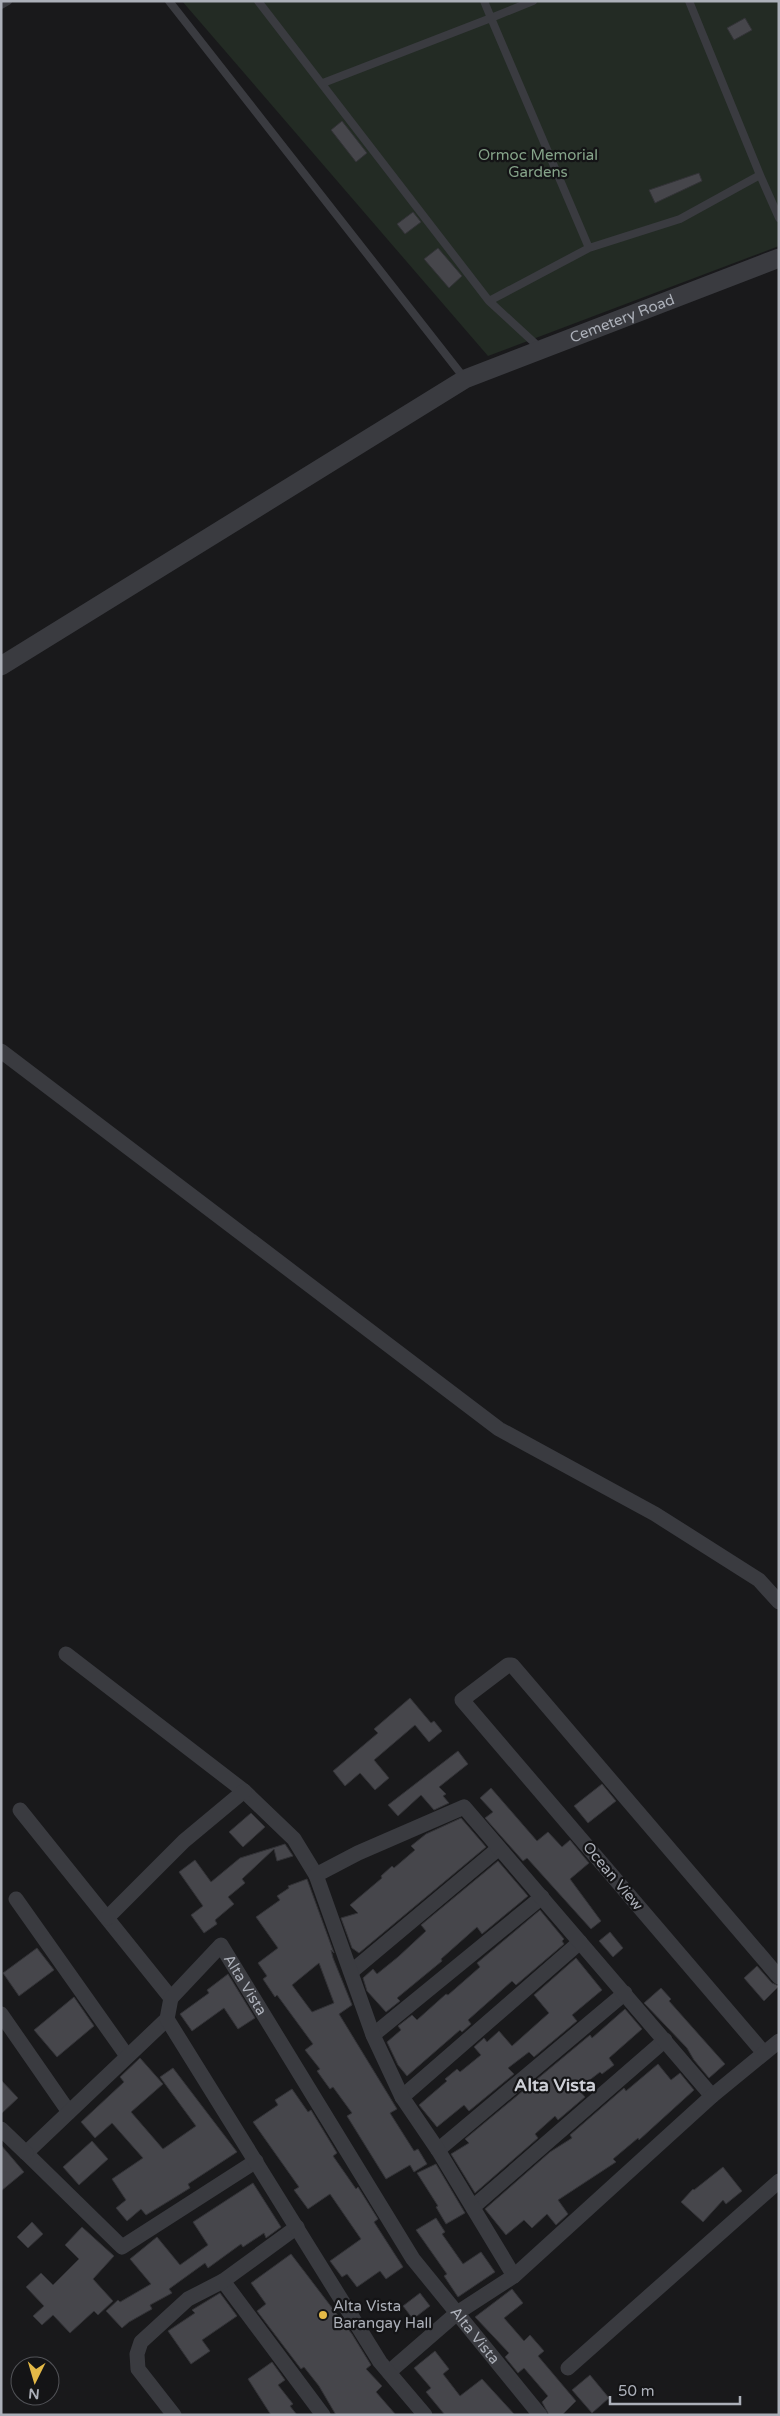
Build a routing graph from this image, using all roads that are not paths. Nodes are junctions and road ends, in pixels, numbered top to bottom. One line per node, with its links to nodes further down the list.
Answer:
1 (8, 1): 7 (lane)
2 (170, 1): 16 (lane)
3 (258, 1): 9 (lane)
4 (484, 1): 8 (lane)
5 (533, 1): 8 (lane)
6 (689, 1): 10 (lane)
7 (1, 5)
8 (491, 18): 9 (lane); 12 (lane)
9 (322, 83): 14 (lane)
10 (760, 175): 11 (lane); 12 (lane)
11 (779, 218)
12 (589, 248): 14 (lane)
13 (779, 258): 15 (street, Cemetery Road)
14 (489, 301): 15 (lane)
15 (541, 349): 16 (street, Cemetery Road)
16 (465, 379): 17 (street, Cemetery Road)
17 (1, 666)
18 (1, 1051): 19 (street)
19 (779, 1602)
20 (66, 1654): 21 (street)
21 (244, 1791): 24 (street); 27 (street)
22 (20, 1810): 27 (street)
23 (499, 1848): 24 (street); 25 (street); 29 (street)
24 (316, 1875): 29 (street)
25 (542, 1897): 28 (street); 35 (street)
26 (16, 1899): 39 (street)
27 (107, 1918): 32 (street)
28 (580, 1942): 31 (street); 41 (street)
29 (351, 1972): 35 (street)
30 (779, 1976): 38 (street, Ocean View)
31 (625, 1993): 36 (street); 44 (street)
32 (171, 1998): 34 (street); 52 (street, Alta Vista)
33 (1, 2014): 42 (street)
34 (167, 2019): 39 (street); 46 (street)
35 (373, 2035): 41 (street)
36 (665, 2040): 40 (street); 48 (street)
37 (779, 2040): 38 (street)
38 (764, 2053): 40 (street)
39 (128, 2056): 42 (street)
40 (712, 2096): 50 (street)
41 (402, 2097): 44 (street)
42 (69, 2112): 45 (street)
43 (1, 2129): 45 (street)
44 (438, 2150): 48 (street)
45 (26, 2153): 46 (street)
46 (256, 2162): 49 (street)
47 (779, 2181): 53 (street)
48 (473, 2207): 50 (street)
49 (297, 2227): 51 (street); 54 (street)
50 (514, 2276): 52 (street)
51 (223, 2281): 55 (street); 56 (street)
52 (457, 2314): 54 (street); 58 (street, Alta Vista)
53 (568, 2368)
54 (389, 2372): 57 (street)
55 (174, 2415)
56 (323, 2415)
57 (426, 2415)
58 (540, 2415)

